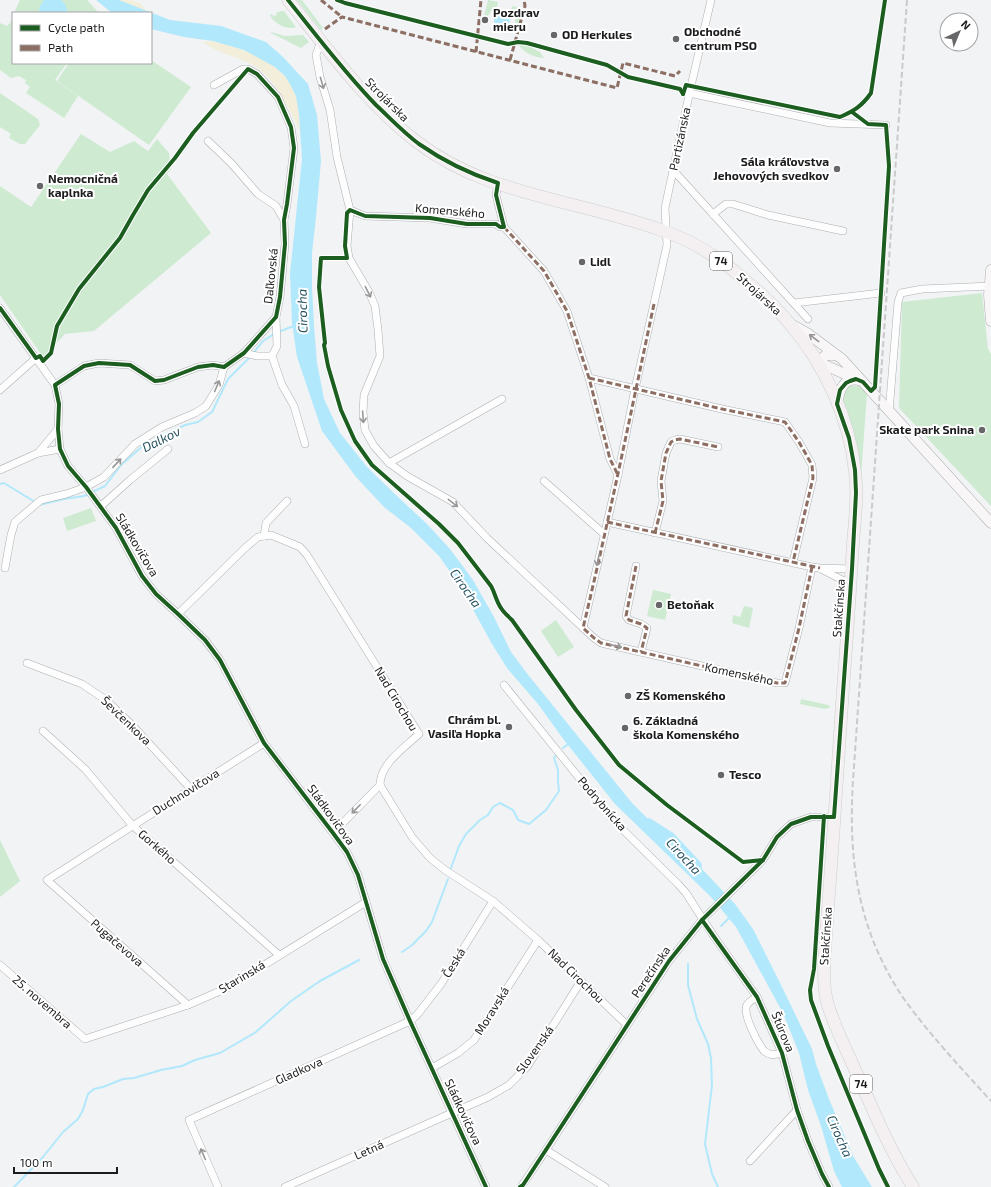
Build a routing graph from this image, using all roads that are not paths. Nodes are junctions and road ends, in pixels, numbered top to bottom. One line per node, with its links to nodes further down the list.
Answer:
1 (288, 0): 3 (main road, Strojárska / 74)
2 (711, 0): 5 (street, Partizánska)
3 (321, 41): 9 (main road, Strojárska / 74); 12 (street, Komenského, one-way to 12)
4 (214, 85): 10 (street, Daľkovská)
5 (690, 93): 6 (street); 8 (street, Partizánska)
6 (886, 124)
7 (208, 141): 11 (street, Daľkovská)
8 (673, 170): 13 (street); 16 (street, Partizánska)
9 (498, 183): 15 (street, Komenského); 16 (main road, Strojárska / 74)
10 (287, 204): 11 (street); 14 (street, Daľkovská)
11 (276, 206): 14 (street, Daľkovská)
12 (350, 210): 15 (street, Komenského); 47 (street, Komenského, one-way to 47)
13 (713, 214): 17 (street); 21 (street)
14 (284, 220): 23 (street, Daľkovská)
15 (504, 227): 33 (street, Komenského)
16 (666, 231): 26 (main road, Strojárska / 74); 36 (street)
17 (842, 231)
18 (991, 270): 19 (main road)
19 (990, 286): 25 (main road); 40 (street)
20 (881, 293): 21 (street)
21 (794, 303): 24 (street)
22 (0, 308): 30 (street, Sládkovičova)
23 (276, 317): 27 (street, Daľkovská); 29 (street)
24 (808, 319)
25 (991, 321)
26 (791, 324): 28 (main road, Strojárska, one-way to 26); 31 (main road, Strojárska / 74)
27 (245, 354): 29 (street); 32 (street, Daľkovská)
28 (836, 355): 31 (main road); 34 (main road, Strojárska)
29 (272, 356): 42 (street)
30 (36, 358): 35 (street, Sládkovičova); 37 (street)
31 (818, 362): 34 (main road, Strojárska); 39 (main road, Stakčínska / 74)
32 (224, 367): 35 (street); 51 (street, one-way to 32)
33 (589, 378): 36 (street); 49 (street, Komenského)
34 (860, 381): 39 (main road); 40 (main road, Strojárska)
35 (55, 385): 41 (street, Sládkovičova)
36 (635, 389): 49 (street); 59 (street)
37 (0, 390)
38 (502, 399): 47 (street)
39 (838, 404): 63 (main road, Stakčínska / 74)
40 (890, 412): 55 (main road, Strojárska)
41 (58, 428): 44 (street, Sládkovičova); 46 (street)
42 (305, 444)
43 (718, 447): 56 (street)
44 (60, 449): 46 (street); 51 (street, Sládkovičova)
45 (168, 449): 53 (street)
46 (38, 453): 48 (street)
47 (389, 463): 67 (street, Komenského, one-way to 67)
48 (0, 470)
49 (618, 475): 54 (street)
50 (544, 481): 57 (street)
51 (89, 490): 53 (street, Sládkovičova); 61 (street)
52 (287, 501): 58 (street)
53 (101, 506): 65 (street, Sládkovičova)
54 (607, 522): 56 (street); 57 (street)
55 (991, 523)
56 (655, 533): 59 (street)
57 (604, 534): 66 (street, one-way to 66)
58 (264, 536): 65 (street); 74 (street, Nad Cirochou)
59 (792, 562): 62 (street)
60 (636, 566): 69 (street)
61 (5, 568)
62 (816, 568): 63 (street); 64 (street); 69 (street, Komenského)
63 (852, 570): 64 (main road, Stakčínska / 74)
64 (850, 584): 76 (main road, Stakčínska / 74)
65 (178, 614): 73 (street, Sládkovičova)
66 (585, 619): 67 (street); 68 (street)
67 (575, 621): 68 (street, Komenského)
68 (583, 628): 69 (street, Komenského, one-way to 69)
69 (641, 652)
70 (26, 663): 75 (street, Ševčenkova)
71 (504, 685): 82 (street, Podrybnícka)
72 (43, 731): 77 (street, Gorkého)
73 (264, 743): 75 (street, Duchnovičova); 78 (street, Sládkovičova)
74 (380, 785): 78 (street, one-way to 78); 80 (street, Nad Cirochou)
75 (191, 789): 77 (street, Duchnovičova)
76 (834, 817): 82 (street, Perečínska); 104 (main road, Stakčínska / 74)
77 (133, 826): 79 (street, Duchnovičova); 84 (street, Gorkého)
78 (333, 833): 81 (street, Sládkovičova)
79 (47, 880): 88 (street, Pugačevova)
80 (492, 901): 83 (street, Nad Cirochou); 89 (street, Česká)
81 (366, 902): 84 (street, Starinská); 89 (street, Sládkovičova)
82 (705, 917): 87 (street, Štúrova); 90 (street, Perečínska)
83 (538, 940): 86 (street, Nad Cirochou); 93 (street, Moravská)
84 (278, 955): 88 (street, Starinská)
85 (0, 965): 91 (street, 25. novembra)
86 (581, 981): 90 (street, Nad Cirochou); 95 (street, Slovenská)
87 (757, 997): 92 (street, Štúrova); 92 (street)
88 (188, 1005): 91 (street, Starinská)
89 (410, 1021): 93 (street, Sládkovičova); 99 (street, Gladkova, one-way to 89)
90 (627, 1026): 96 (street, Perečínska)
91 (85, 1039)
92 (782, 1052): 94 (street, Štúrova)
93 (432, 1068): 95 (street, Sládkovičova)
94 (797, 1110): 97 (street); 103 (street, Štúrova)
95 (452, 1113): 100 (street, Letná); 101 (street, Sládkovičova)
96 (546, 1150): 98 (street, Perečínska); 102 (street)
97 (750, 1161)
98 (521, 1186)
99 (218, 1187)
100 (285, 1187)
101 (486, 1187)
102 (604, 1187)
103 (829, 1187)
104 (912, 1187)

